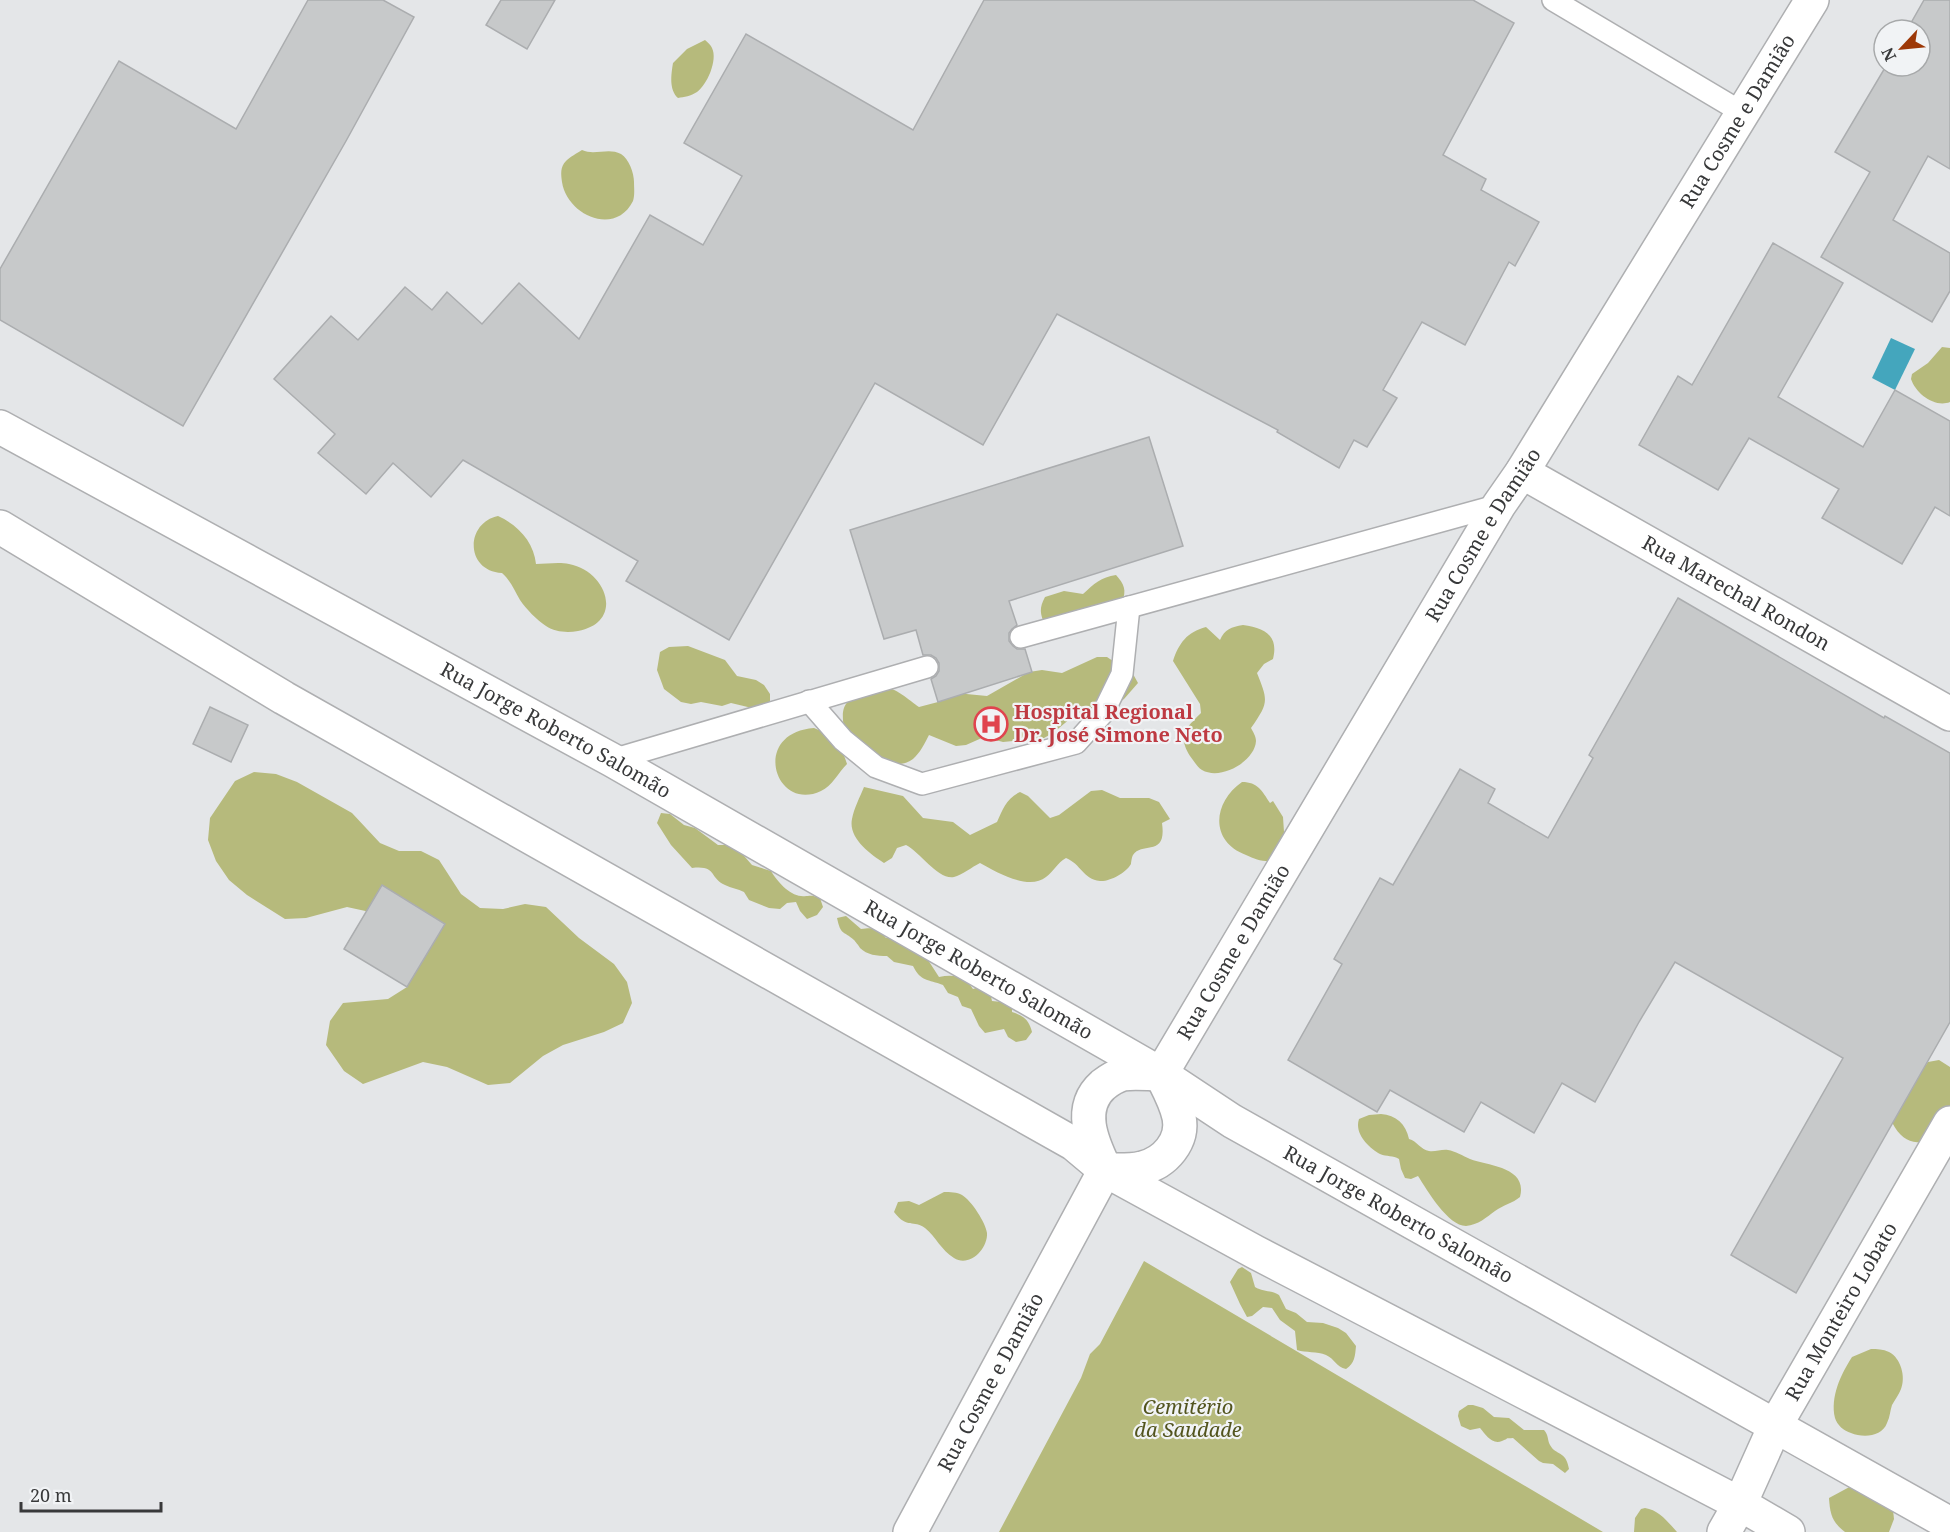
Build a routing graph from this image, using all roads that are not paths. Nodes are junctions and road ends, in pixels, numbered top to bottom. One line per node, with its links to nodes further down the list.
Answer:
1 (1553, 0): 3 (lane)
2 (1812, 0): 3 (main road, Rua Cosme e Damião)
3 (1743, 113): 5 (main road, Rua Cosme e Damião)
4 (0, 427): 13 (main road, Rua Jorge Roberto Salomão)
5 (1522, 472): 6 (main road, Rua Cosme e Damião); 12 (main road, Rua Marechal Rondon)
6 (1498, 505): 8 (lane); 14 (main road, Rua Cosme e Damião)
7 (0, 527): 16 (main road)
8 (1129, 608): 9 (lane); 11 (lane)
9 (1020, 637)
10 (927, 667): 11 (lane)
11 (809, 701): 13 (lane)
12 (1950, 714)
13 (612, 760): 14 (main road, Rua Jorge Roberto Salomão)
14 (1161, 1074): 16 (main road); 16 (main road); 17 (main road, Rua Jorge Roberto Salomão)
15 (1950, 1123): 17 (main road, Rua Monteiro Lobato)
16 (1106, 1170): 18 (main road); 20 (main road, Rua Cosme e Damião)
17 (1775, 1426): 18 (main road, Rua Monteiro Lobato); 19 (main road, Rua Jorge Roberto Salomão)
18 (1740, 1504): 21 (main road, Rua Monteiro Lobato); 22 (main road)
19 (1950, 1524)
20 (910, 1532)
21 (1724, 1532)
22 (1788, 1532)

